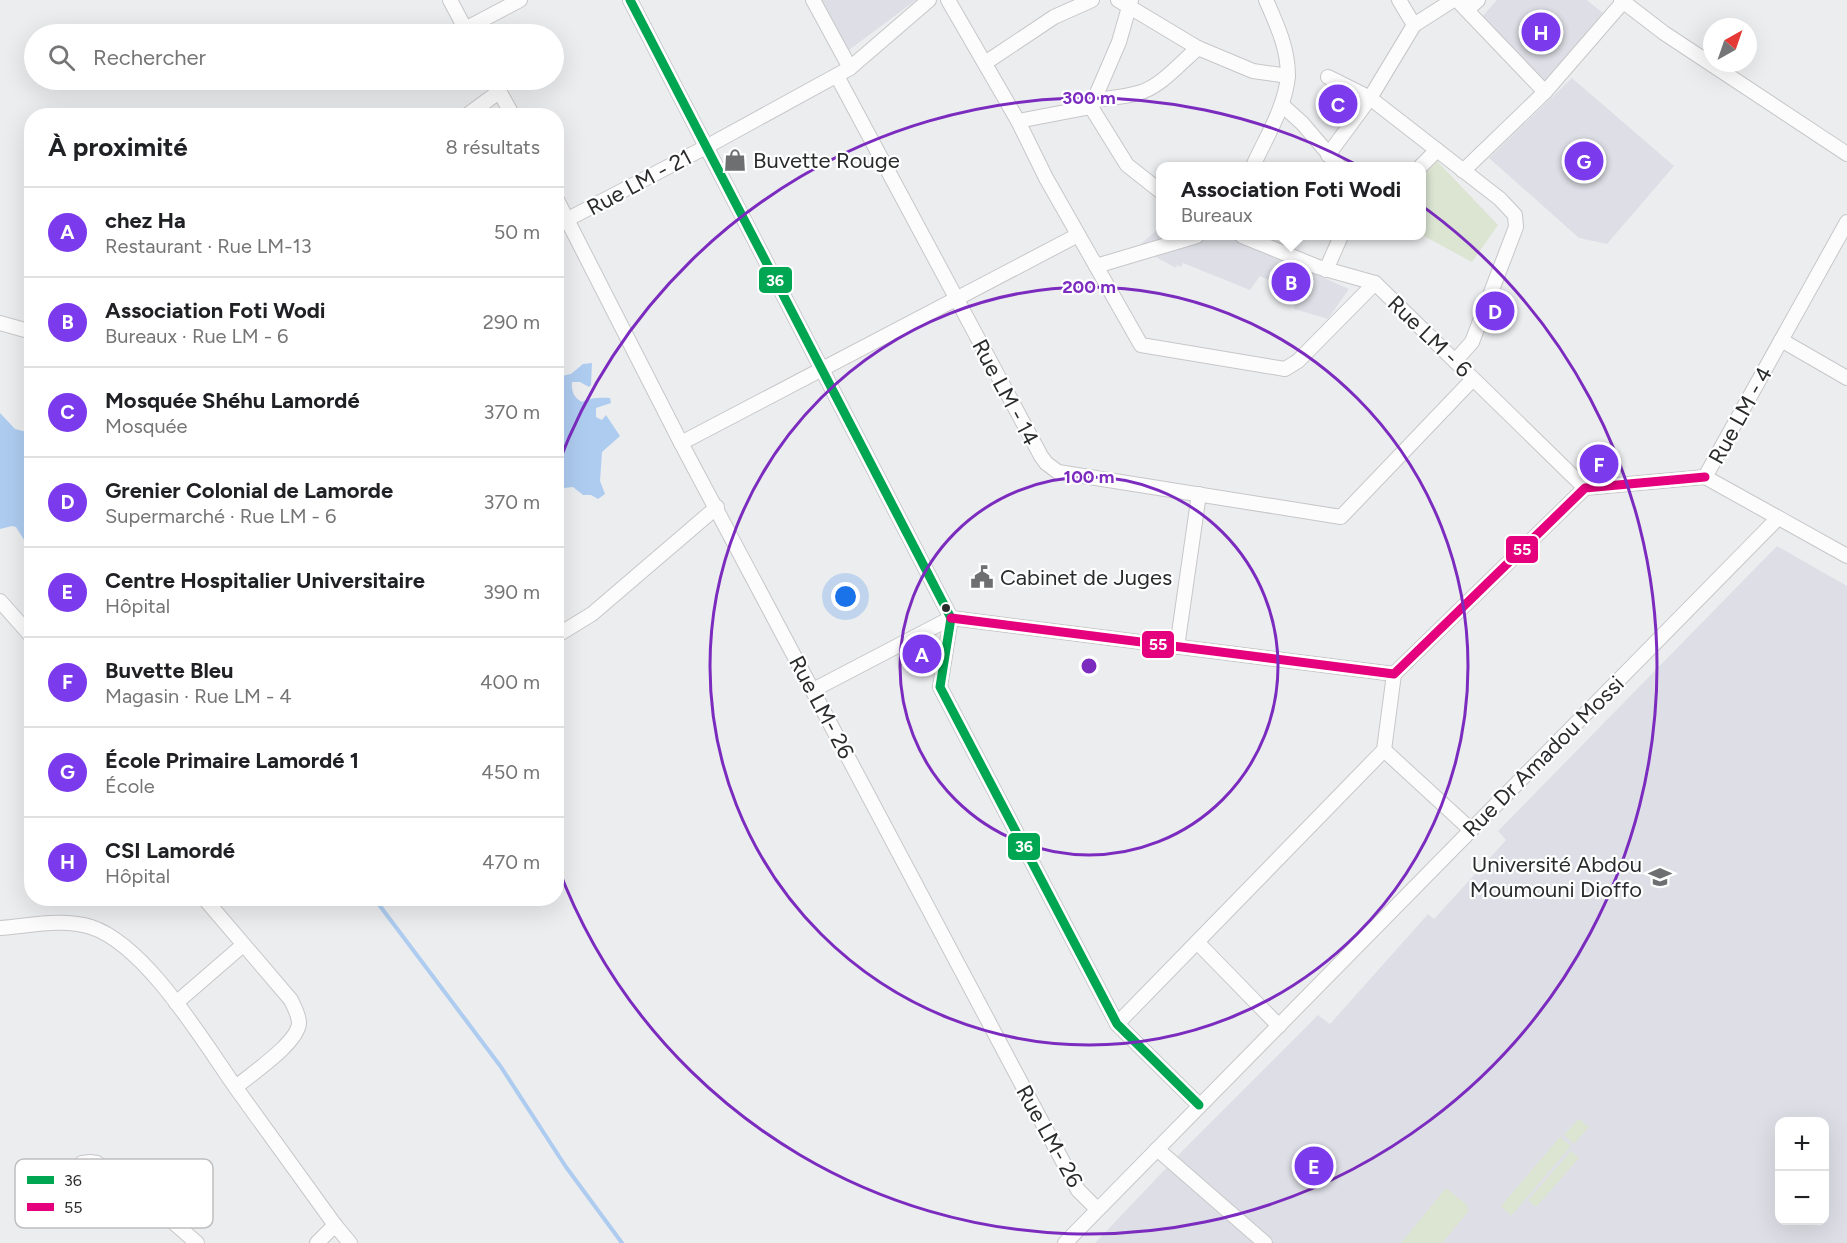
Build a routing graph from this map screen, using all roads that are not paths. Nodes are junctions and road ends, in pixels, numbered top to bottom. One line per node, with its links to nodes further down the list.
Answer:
1 (450, 0): 15 (street)
2 (520, 0): 16 (street)
3 (630, 0): 33 (street)
4 (813, 0): 20 (street)
5 (929, 0): 20 (street, Rue LM - 21)
6 (948, 0): 19 (street)
7 (1092, 0): 19 (street)
8 (1266, 0): 22 (street)
9 (1399, 0): 17 (street)
10 (1455, 0): 14 (street); 17 (street)
11 (1478, 0): 14 (street)
12 (1622, 1): 26 (street); 35 (street)
13 (1126, 2): 18 (street); 28 (street)
14 (1467, 10): 26 (street)
15 (463, 24)
16 (480, 24)
17 (1414, 25): 27 (street)
18 (1198, 48): 22 (street); 28 (street)
19 (985, 63): 32 (street)
20 (850, 68): 21 (street, Rue LM - 21)
21 (837, 76): 33 (street, Rue LM - 21); 52 (street, Rue LM - 14)
22 (1288, 76): 29 (street)
23 (1328, 76): 27 (street)
24 (492, 90): 30 (street)
25 (500, 90): 31 (street)
26 (1545, 92): 40 (street)
27 (1370, 98): 34 (street); 36 (street)
28 (1093, 104): 32 (street); 41 (street)
29 (1282, 105): 36 (street); 37 (street)
30 (474, 108)
31 (509, 108)
32 (1018, 121): 45 (street)
33 (706, 147): 43 (street, Rue LM - 21); 57 (street)
34 (1437, 150): 39 (street); 40 (street)
35 (1847, 154)
36 (1328, 155): 38 (street)
37 (1255, 162)
38 (1335, 162)
39 (1425, 162)
40 (1463, 171): 56 (street)
41 (1156, 187)
42 (564, 212): 43 (street, Rue LM- 26)
43 (568, 219): 60 (street, Rue LM- 26)
44 (1847, 222): 55 (street, Rue LM - 4)
45 (1078, 235): 49 (street); 52 (street)
46 (1184, 240): 49 (street)
47 (1252, 240): 50 (street, Rue LM - 6)
48 (1339, 240): 50 (street)
49 (1096, 266): 51 (street)
50 (1326, 270): 51 (street, Rue LM - 6)
51 (1375, 283): 56 (street, Rue LM - 6)
52 (956, 299): 57 (street); 63 (street, Rue LM - 14)
53 (0, 323): 54 (street)
54 (24, 330)
55 (1781, 340): 58 (street); 61 (street, Rue LM - 4)
56 (1455, 361): 59 (street, Rue LM - 6)
57 (822, 370): 60 (street); 68 (street)
58 (1847, 378)
59 (1473, 379): 62 (street, Rue LM - 6); 63 (street, Rue LM - 14)
60 (681, 442): 64 (street, Rue LM- 26)
61 (1705, 477): 62 (street, Rue LM - 4); 65 (street)
62 (1585, 488): 72 (street)
63 (1199, 494): 71 (street)
64 (717, 507): 70 (street); 73 (street, Rue LM- 26)
65 (1778, 518): 66 (street); 75 (street, Rue Dr Amadou Mossi)
66 (1847, 556)
67 (0, 601): 69 (street)
68 (951, 618): 71 (street); 73 (street); 81 (street)
69 (24, 628)
70 (564, 631)
71 (1177, 647): 72 (street)
72 (1394, 674): 74 (street)
73 (813, 690): 86 (street, Rue LM- 26)
74 (1384, 750): 75 (street); 78 (street)
75 (1470, 829): 82 (street, Rue Dr Amadou Mossi)
76 (211, 906): 79 (street)
77 (0, 928): 80 (street)
78 (1197, 942): 81 (street); 82 (street)
79 (243, 945): 80 (street); 83 (street)
80 (176, 1003): 83 (street)
81 (1117, 1024): 84 (street)
82 (1279, 1026): 84 (street, Rue Dr Amadou Mossi)
83 (236, 1087): 87 (street)
84 (1199, 1105): 85 (street, Rue Dr Amadou Mossi)
85 (1157, 1149): 86 (street, Rue Dr Amadou Mossi); 93 (street)
86 (1097, 1209): 92 (street, Rue Dr Amadou Mossi)
87 (335, 1225): 90 (street); 91 (street)
88 (179, 1228): 89 (street)
89 (197, 1243)
90 (317, 1243)
91 (350, 1243)
92 (1065, 1243)
93 (1265, 1243)

